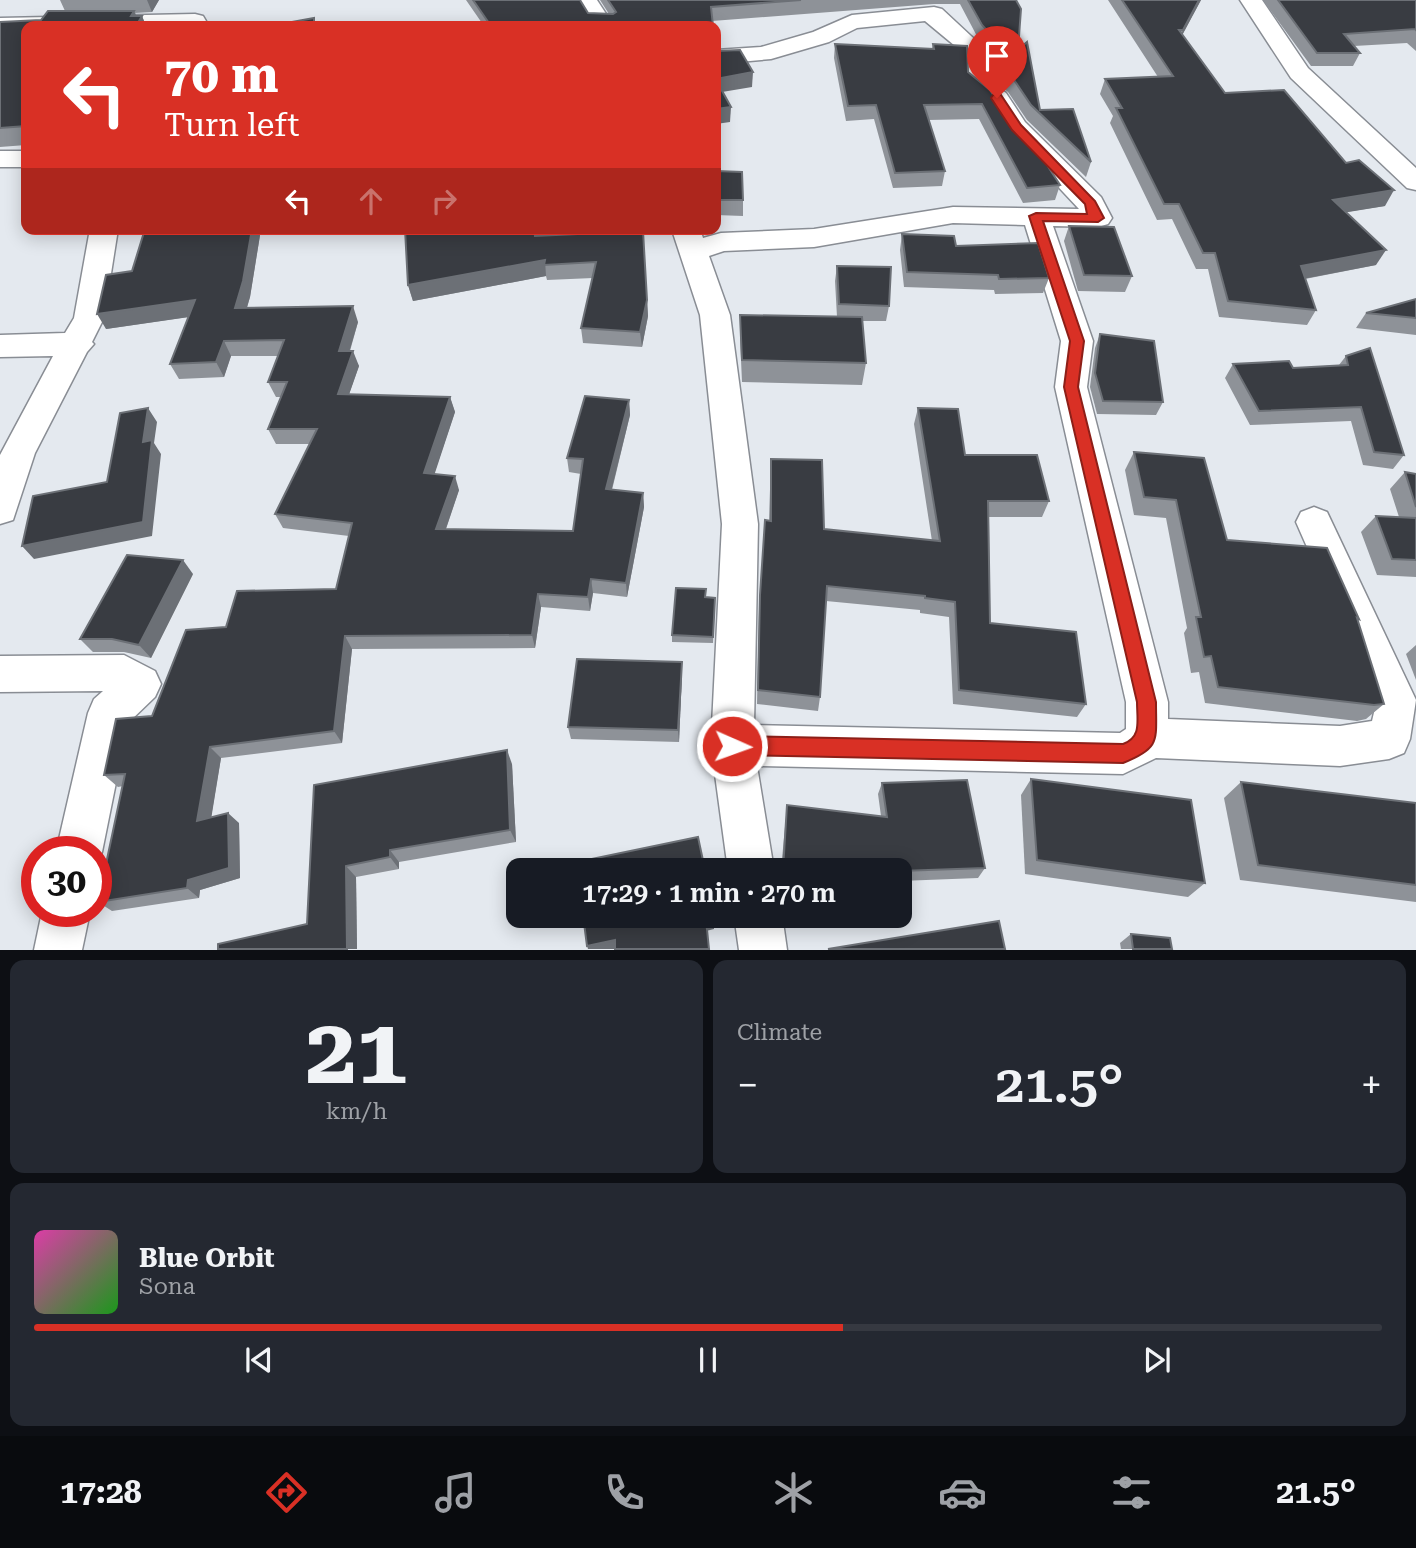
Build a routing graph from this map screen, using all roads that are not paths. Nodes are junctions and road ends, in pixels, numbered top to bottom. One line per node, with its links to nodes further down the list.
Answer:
1 (586, 0): 6 (street)
2 (1251, 0): 12 (street)
3 (935, 7): 9 (street); 13 (street)
4 (196, 16): 5 (street)
5 (87, 21)
6 (600, 21)
7 (21, 24): 8 (street)
8 (0, 25)
9 (721, 57)
10 (0, 159): 11 (street)
11 (21, 159)
12 (1416, 182)
13 (1036, 216): 15 (street); 21 (street)
14 (103, 235): 16 (street)
15 (690, 240): 22 (street)
16 (78, 344): 17 (street); 18 (street)
17 (0, 346)
18 (0, 510)
19 (1314, 522): 21 (street)
20 (0, 674): 23 (street)
21 (1146, 738): 22 (street)
22 (732, 746): 24 (street)
23 (82, 836)
24 (749, 858)
25 (63, 927): 27 (street)
26 (760, 928): 28 (street)
27 (58, 950)
28 (763, 950)

